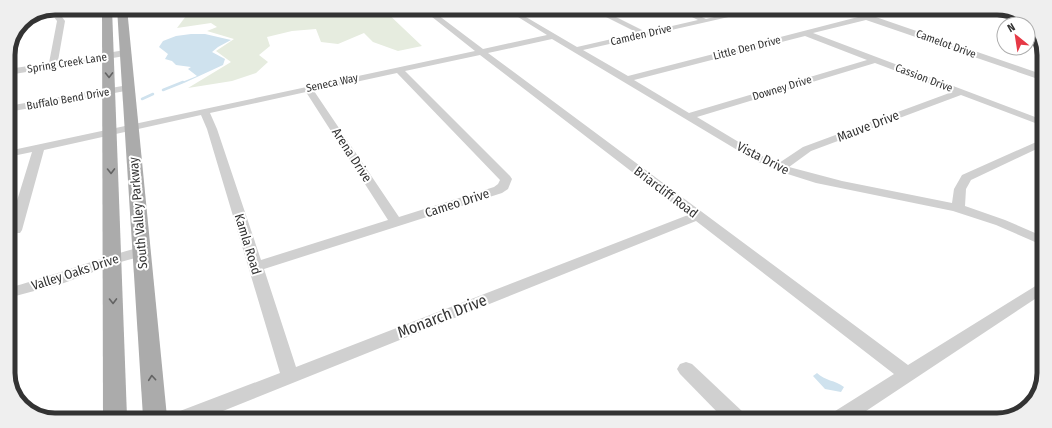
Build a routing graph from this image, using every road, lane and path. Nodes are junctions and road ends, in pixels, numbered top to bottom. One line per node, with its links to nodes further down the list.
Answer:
1 (56, 15): 20 (street)
2 (107, 15): 18 (main road, South Valley Parkway)
3 (122, 15): 17 (main road, South Valley Parkway)
4 (433, 15): 16 (street, Briarcliff Road)
5 (518, 15): 14 (street, Vista Drive)
6 (606, 15): 13 (street)
7 (692, 15): 11 (street)
8 (730, 15): 11 (street, Camden Drive)
9 (861, 15): 10 (street, Camelot Drive)
10 (867, 17): 12 (street, Little Den Drive); 23 (street, Camelot Drive)
11 (705, 21): 13 (street, Camden Drive)
12 (805, 33): 19 (street, Cassion Drive); 24 (street, Little Den Drive)
13 (645, 34): 15 (street, Camden Drive)
14 (554, 36): 15 (street, Vista Drive); 16 (street, Seneca Way)
15 (577, 49): 24 (street, Vista Drive)
16 (481, 52): 21 (street, Seneca Way); 40 (street, Briarcliff Road)
17 (125, 53): 18 (street, Spring Creek Lane); 25 (main road, South Valley Parkway)
18 (108, 56): 20 (street, Spring Creek Lane); 27 (main road, South Valley Parkway, one-way to 27)
19 (875, 60): 28 (street, Cassion Drive); 31 (street, Downey Drive)
20 (53, 66): 22 (street, Spring Creek Lane)
21 (398, 70): 26 (street, Seneca Way); 41 (street, Cameo Drive)
22 (15, 71)
23 (1037, 76)
24 (628, 79): 31 (street, Vista Drive)
25 (128, 88): 27 (street, Buffalo Bend Drive); 33 (main road, South Valley Parkway)
26 (308, 88): 30 (street, Seneca Way); 41 (street, Arena Drive)
27 (109, 91): 29 (street, Buffalo Bend Drive); 34 (main road, South Valley Parkway)
28 (961, 92): 32 (street, Cassion Drive); 38 (street, Mauve Drive)
29 (15, 108)
30 (204, 112): 33 (street, Seneca Way); 46 (street, Kamla Road)
31 (689, 116): 38 (street, Vista Drive)
32 (1037, 121)
33 (131, 128): 34 (street, Seneca Way); 44 (main road, South Valley Parkway)
34 (110, 132): 36 (street, Seneca Way); 45 (main road, South Valley Parkway, one-way to 45)
35 (1037, 145): 39 (street)
36 (39, 148): 37 (street, Seneca Way); 42 (street)
37 (15, 153)
38 (779, 168): 39 (street, Vista Drive)
39 (958, 208): 43 (street, Vista Drive)
40 (698, 216): 50 (street, Briarcliff Road); 51 (street, Monarch Drive)
41 (396, 222): 46 (street, Cameo Drive)
42 (15, 230)
43 (1037, 239)
44 (142, 252): 45 (street, Valley Oaks Drive); 53 (main road, South Valley Parkway, one-way to 44)
45 (112, 260): 48 (street, Valley Oaks Drive); 52 (main road, South Valley Parkway, one-way to 52)
46 (255, 267): 51 (street, Kamla Road)
47 (1037, 290): 50 (street)
48 (15, 291)
49 (686, 369): 55 (street)
50 (908, 375): 56 (street)
51 (290, 376): 54 (street, Monarch Drive)
52 (115, 413)
53 (155, 413)
54 (197, 413)
55 (731, 413)
56 (848, 413)

